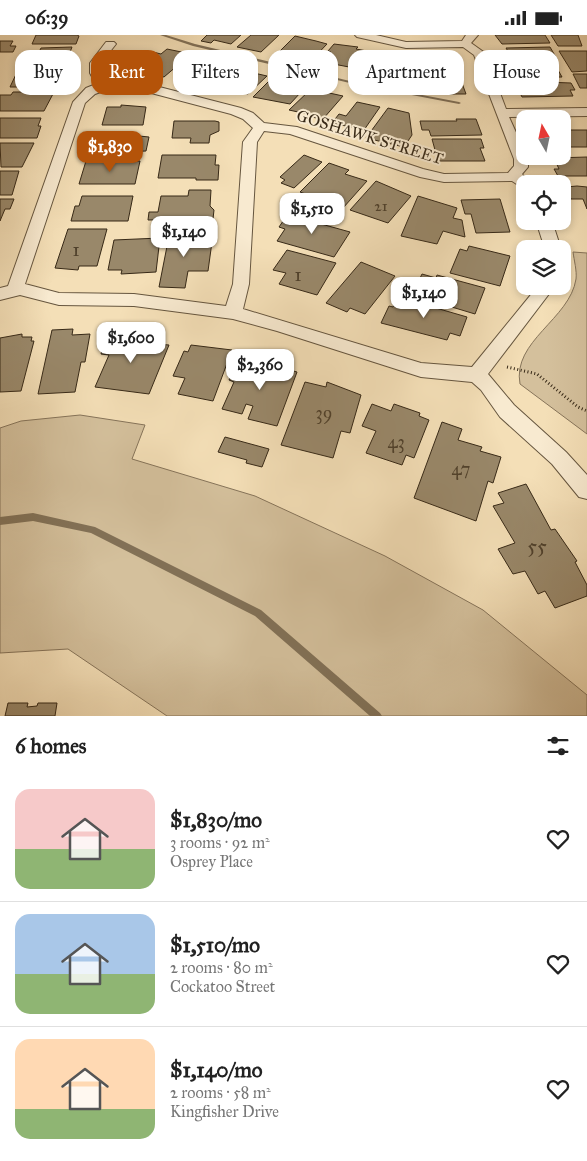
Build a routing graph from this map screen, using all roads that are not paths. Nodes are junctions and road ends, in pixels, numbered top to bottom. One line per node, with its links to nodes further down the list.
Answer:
1 (361, 35): 2 (street)
2 (468, 40): 8 (street)
3 (110, 44): 4 (street)
4 (105, 50)
5 (91, 91): 12 (street)
6 (163, 92): 9 (street, GOSHAWK STREET)
7 (587, 112): 8 (street)
8 (501, 113): 10 (street)
9 (260, 127): 11 (street, GOSHAWK STREET); 14 (street)
10 (516, 175)
11 (516, 182)
12 (7, 292): 14 (street)
13 (540, 295): 15 (street)
14 (233, 313): 15 (street)
15 (482, 367): 16 (street)
16 (587, 490)

